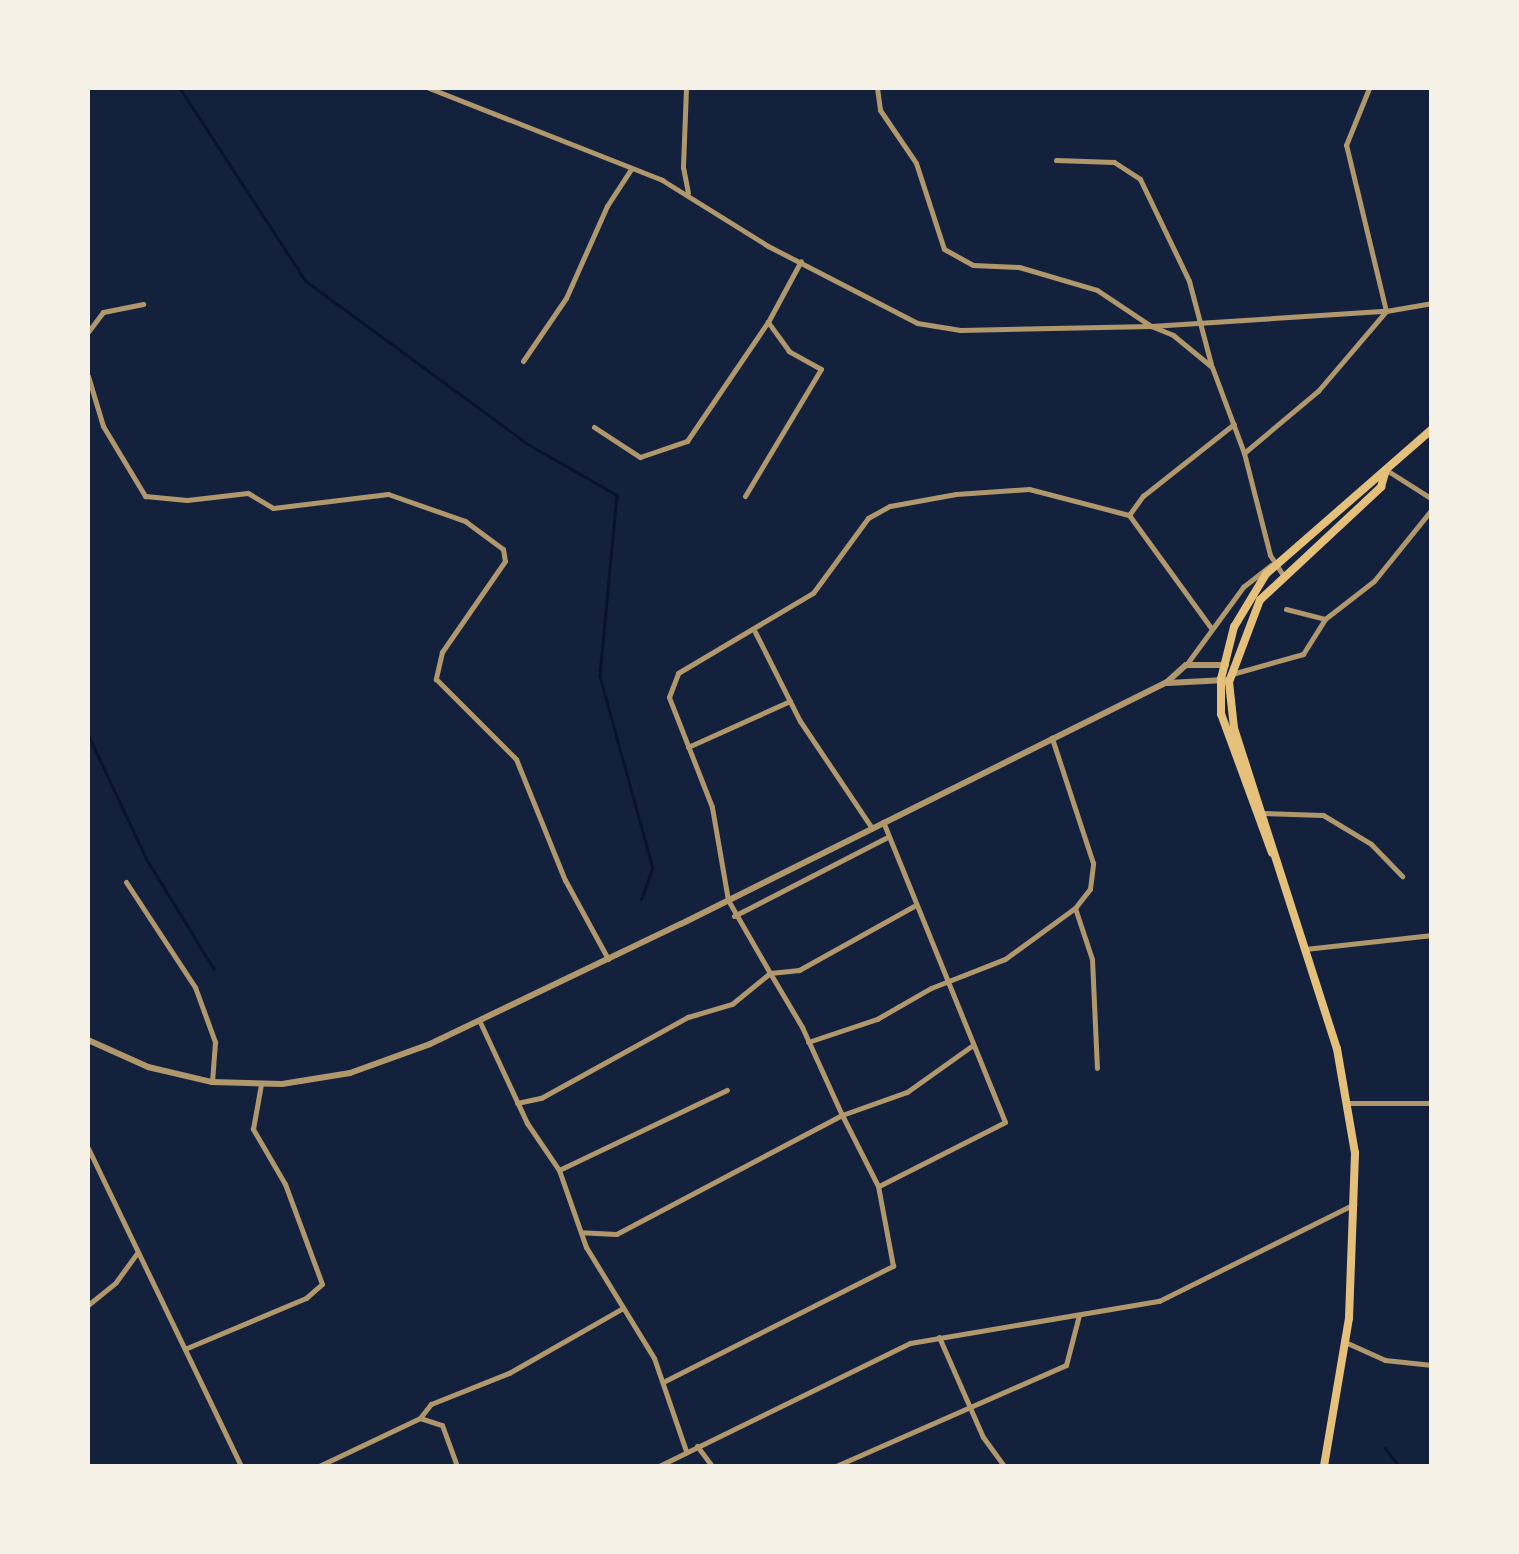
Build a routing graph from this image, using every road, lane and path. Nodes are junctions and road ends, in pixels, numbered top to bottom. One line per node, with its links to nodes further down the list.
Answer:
1 (429, 88): 6 (street)
2 (686, 88): 7 (street)
3 (877, 88): 14 (street)
4 (1370, 88): 11 (street)
5 (1056, 160): 12 (street)
6 (631, 169): 7 (street); 16 (street)
7 (689, 196): 8 (street)
8 (801, 261): 13 (street); 14 (street)
9 (1432, 302): 11 (street)
10 (143, 304): 15 (street)
11 (1386, 311): 12 (street); 22 (street)
12 (1200, 319): 14 (street); 17 (street)
13 (768, 322): 20 (street); 24 (street)
14 (1151, 326): 17 (street)
15 (88, 332)
16 (523, 360)
17 (1212, 367): 19 (street)
18 (88, 376): 53 (street)
19 (1234, 424): 22 (street); 27 (street)
20 (594, 426)
21 (1432, 429): 23 (main road)
22 (1244, 453): 28 (street)
23 (1387, 472): 25 (street); 28 (main road); 29 (main road)
24 (745, 496)
25 (1432, 499)
26 (1432, 509): 31 (street)
27 (1129, 516): 32 (street); 33 (street)
28 (1275, 564): 29 (street); 32 (street); 35 (main road)
29 (1283, 575): 35 (main road)
30 (1286, 609): 31 (street)
31 (1325, 619): 35 (street)
32 (1211, 628): 34 (street)
33 (755, 632): 37 (street); 39 (street)
34 (1186, 665): 35 (street); 36 (street)
35 (1227, 673): 36 (street); 40 (main road); 44 (main road)
36 (1166, 682): 38 (street)
37 (790, 701): 39 (street); 42 (street)
38 (1052, 738): 41 (street); 49 (street)
39 (688, 747): 47 (street)
40 (1264, 813): 44 (main road); 45 (street)
41 (883, 822): 42 (street); 43 (street)
42 (872, 828): 47 (street)
43 (886, 838): 48 (street); 50 (street)
44 (1274, 856): 52 (main road)
45 (1402, 876)
46 (126, 882): 61 (street)
47 (728, 900): 50 (street); 53 (street)
48 (914, 906): 54 (street); 55 (street)
49 (1075, 908): 55 (street); 60 (street)
50 (734, 916): 54 (street)
51 (1432, 936): 52 (street)
52 (1305, 948): 64 (main road)
53 (608, 959): 56 (street)
54 (770, 974): 58 (street); 65 (street)
55 (951, 982): 58 (street); 59 (street)
56 (479, 1020): 62 (street); 65 (street)
57 (88, 1040): 61 (street)
58 (808, 1042): 67 (street)
59 (973, 1045): 67 (street); 70 (street)
60 (1098, 1068)
61 (212, 1082): 62 (street)
62 (260, 1084): 79 (street)
63 (728, 1090): 69 (street)
64 (1348, 1102): 66 (street); 71 (main road)
65 (517, 1103): 69 (street)
66 (1432, 1103)
67 (842, 1116): 70 (street); 72 (street)
68 (88, 1148): 73 (street)
69 (560, 1170): 72 (street)
70 (878, 1186): 81 (street)
71 (1356, 1203): 76 (street); 78 (main road)
72 (581, 1232): 75 (street)
73 (136, 1252): 74 (street); 79 (street)
74 (88, 1304)
75 (623, 1308): 81 (street); 83 (street)
76 (1079, 1315): 77 (street); 82 (street)
77 (939, 1336): 82 (street); 84 (street)
78 (1345, 1342): 80 (street); 94 (main road)
79 (187, 1348): 87 (street)
80 (1432, 1364)
81 (662, 1382): 85 (street)
82 (968, 1406): 86 (street); 92 (street)
83 (420, 1418): 88 (street); 89 (street)
84 (697, 1446): 85 (street); 91 (street)
85 (686, 1451): 90 (street)
86 (1003, 1464): 93 (street)
87 (241, 1466)
88 (320, 1466)
89 (458, 1466)
90 (659, 1466)
91 (712, 1466)
92 (836, 1466)
93 (993, 1466)
94 (1324, 1466)

